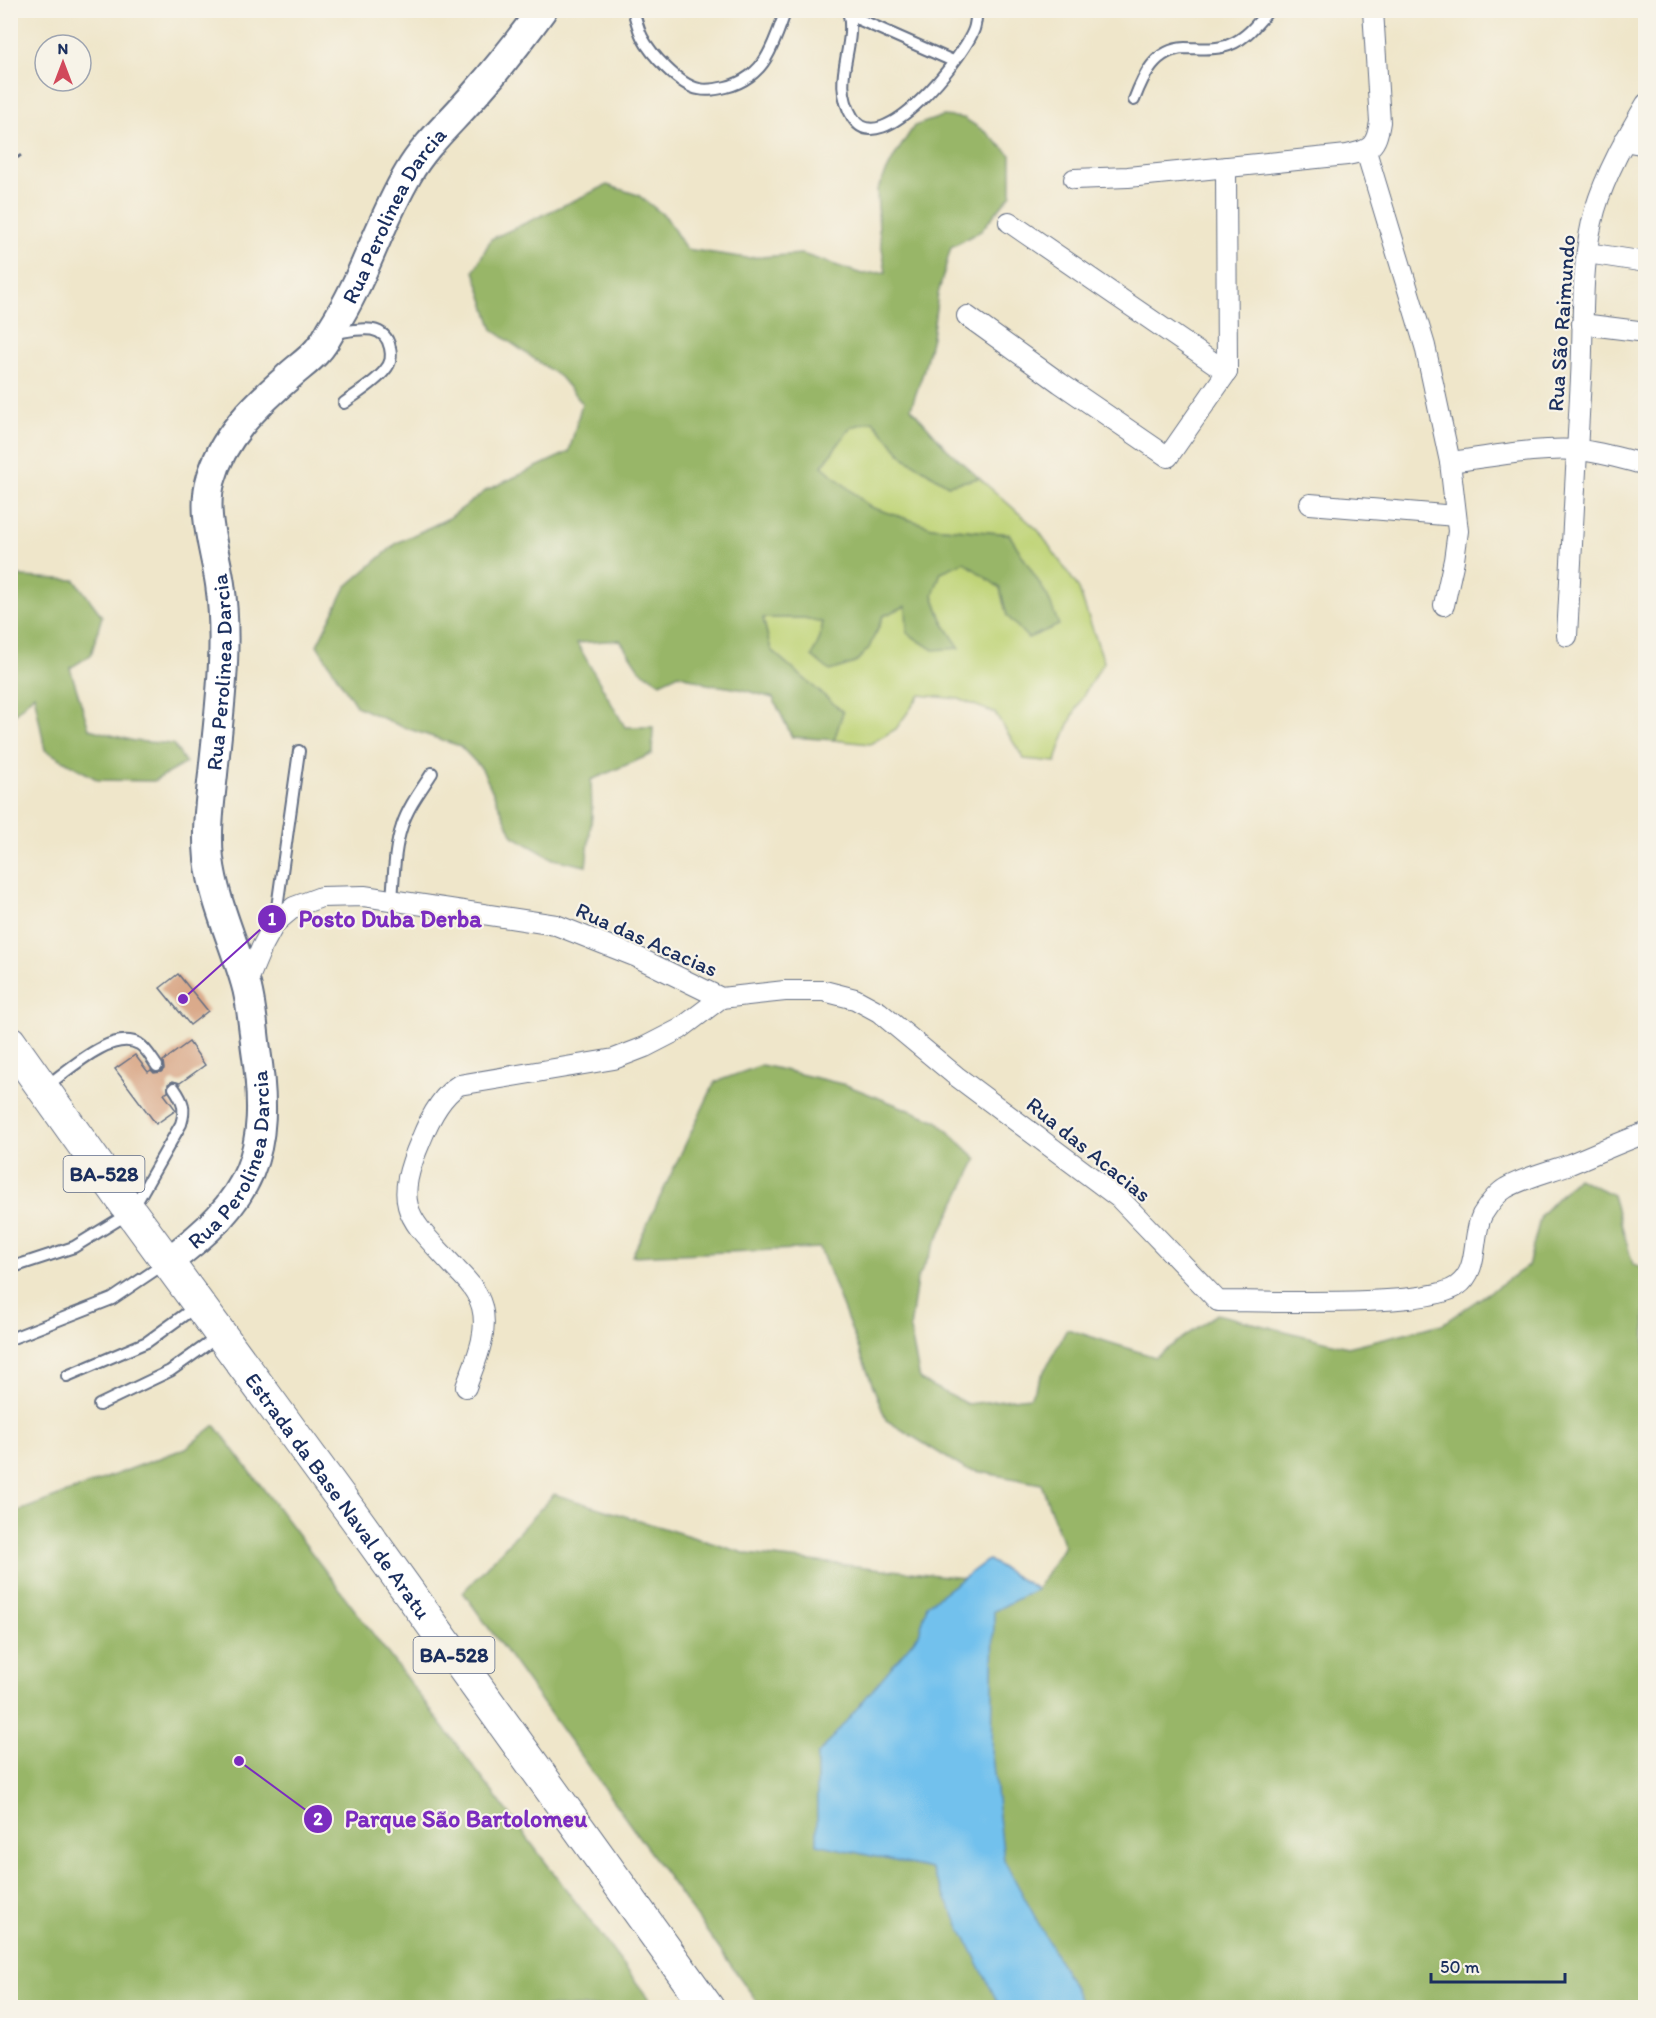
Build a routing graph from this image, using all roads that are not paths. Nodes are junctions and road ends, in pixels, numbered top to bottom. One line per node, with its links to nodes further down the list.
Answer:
1 (542, 10): 22 (street, Rua Perolinea Darcia)
2 (633, 10): 3 (lane)
3 (786, 10)
4 (977, 10): 8 (lane)
5 (1269, 10): 9 (lane)
6 (1372, 10): 13 (street)
7 (849, 13): 8 (lane); 8 (lane)
8 (953, 61)
9 (1134, 100)
10 (1646, 104): 11 (street, Rua São Raimundo)
11 (1624, 141): 12 (street); 17 (street, Rua São Raimundo)
12 (1646, 145)
13 (1366, 151): 14 (street); 26 (street)
14 (1226, 168): 15 (street); 23 (street)
15 (1074, 179)
16 (1009, 222): 23 (street)
17 (1587, 253): 18 (street); 20 (street, Rua São Raimundo)
18 (1646, 262)
19 (968, 316): 23 (street)
20 (1582, 324): 21 (street); 25 (street, Rua São Raimundo)
21 (1646, 332)
22 (328, 334): 24 (lane); 36 (street, Rua Perolinea Darcia)
23 (1227, 372)
24 (344, 403)
25 (1577, 450): 26 (street); 27 (street); 31 (street, Rua São Raimundo)
26 (1450, 462): 29 (street)
27 (1646, 465)
28 (1310, 504): 29 (street)
29 (1456, 516): 30 (street)
30 (1444, 605)
31 (1567, 636)
32 (299, 751): 35 (lane)
33 (432, 773): 34 (lane)
34 (392, 900): 35 (street, Rua das Acacias); 37 (street, Rua das Acacias)
35 (275, 923): 36 (street, Rua das Acacias)
36 (246, 985): 44 (street, Rua Perolinea Darcia)
37 (721, 998): 42 (street, Rua das Acacias); 50 (street)
38 (15, 1057): 41 (main road, Estrada da Base Naval de Aratu / BA-528)
39 (157, 1066): 41 (lane)
40 (174, 1088): 43 (lane)
41 (43, 1089): 43 (main road, Estrada da Base Naval de Aratu / BA-528)
42 (1646, 1133)
43 (131, 1212): 44 (main road, Estrada da Base Naval de Aratu / BA-528); 45 (lane)
44 (167, 1262): 46 (main road, Estrada da Base Naval de Aratu / BA-528); 48 (lane)
45 (10, 1268)
46 (199, 1304): 47 (main road, Estrada da Base Naval de Aratu / BA-528); 49 (lane)
47 (221, 1334): 51 (lane); 52 (main road, Estrada da Base Naval de Aratu / BA-528)
48 (10, 1339)
49 (67, 1376)
50 (466, 1387)
51 (99, 1405)
52 (708, 2007)

